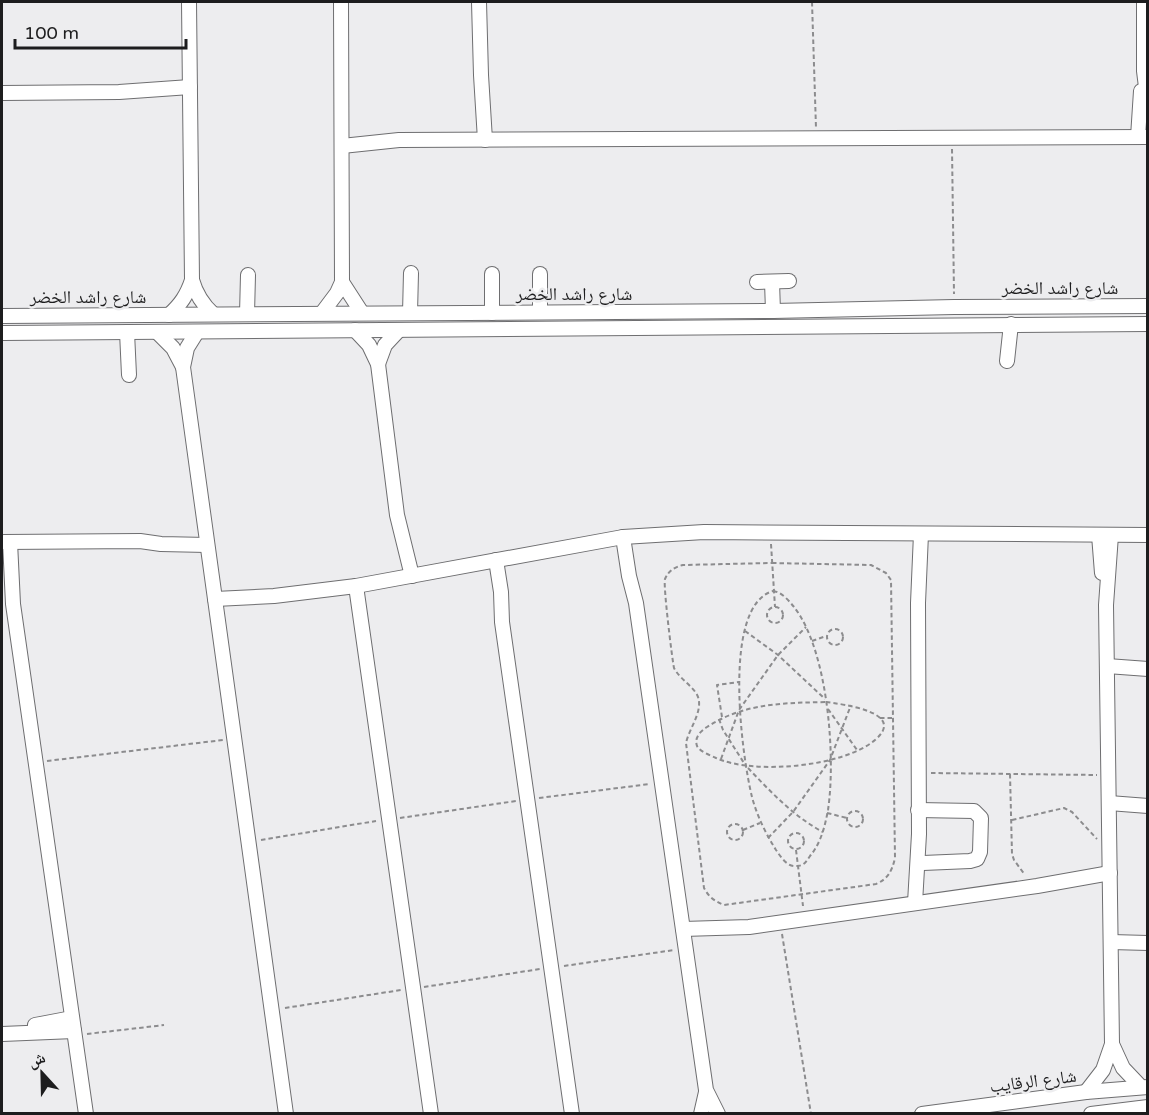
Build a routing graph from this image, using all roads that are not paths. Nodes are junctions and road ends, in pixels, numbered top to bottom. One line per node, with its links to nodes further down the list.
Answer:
1 (189, 2): 6 (street)
2 (341, 2): 10 (street)
3 (479, 2): 11 (street)
4 (1144, 2): 5 (street)
5 (1144, 71): 8 (street); 9 (street)
6 (190, 92): 7 (street); 16 (street)
7 (2, 93)
8 (1148, 103)
9 (1143, 137): 11 (street)
10 (342, 140): 11 (street); 18 (street)
11 (481, 140)
12 (411, 273): 27 (street)
13 (492, 274): 23 (street)
14 (540, 274): 24 (street)
15 (248, 275): 29 (street)
16 (192, 280): 28 (street); 30 (street)
17 (789, 281): 20 (street)
18 (342, 282): 25 (street); 26 (street)
19 (757, 282): 20 (street)
20 (772, 282): 22 (street)
21 (1148, 306): 22 (street, شارع راشد الخضر)
22 (773, 311): 24 (street, شارع راشد الخضر)
23 (492, 312): 24 (street, شارع راشد الخضر); 27 (street, شارع راشد الخضر)
24 (540, 312)
25 (322, 313): 26 (street, شارع راشد الخضر); 29 (street, شارع راشد الخضر)
26 (362, 313): 27 (street, شارع راشد الخضر)
27 (410, 313)
28 (213, 314): 29 (street, شارع راشد الخضر); 30 (street, شارع راشد الخضر)
29 (247, 314)
30 (169, 315): 31 (street, شارع راشد الخضر)
31 (2, 316)
32 (1011, 324): 33 (street, شارع راشد الخضر); 35 (street, شارع راشد الخضر); 40 (street)
33 (1148, 324)
34 (355, 330): 35 (street, شارع راشد الخضر); 38 (street, شارع راشد الخضر); 41 (street)
35 (399, 330): 41 (street)
36 (127, 332): 37 (street, شارع راشد الخضر); 39 (street, شارع راشد الخضر); 43 (street)
37 (157, 332): 38 (street, شارع راشد الخضر); 42 (street)
38 (197, 332): 42 (street)
39 (2, 333)
40 (1007, 361)
41 (378, 364): 51 (street)
42 (183, 367): 48 (street)
43 (129, 375)
44 (916, 534): 45 (street); 47 (street); 59 (street)
45 (1105, 535): 46 (street); 55 (street)
46 (1148, 535)
47 (627, 537): 50 (street); 65 (street)
48 (207, 540): 49 (street); 53 (street)
49 (4, 542): 68 (street)
50 (491, 561): 51 (street); 78 (street)
51 (407, 577): 52 (street)
52 (356, 586): 53 (street); 77 (street)
53 (216, 604): 76 (street)
54 (1148, 669): 55 (street)
55 (1107, 671): 56 (street); 58 (street)
56 (1148, 675)
57 (1148, 806): 58 (street)
58 (1109, 808): 60 (street); 63 (street)
59 (918, 810): 61 (street); 62 (street)
60 (1148, 812)
61 (919, 834): 62 (street); 64 (street)
62 (923, 863): 64 (street)
63 (1110, 878): 64 (street); 66 (street)
64 (921, 902): 65 (street)
65 (684, 940): 72 (street)
66 (1111, 942): 67 (street); 70 (street)
67 (1148, 943)
68 (74, 1028): 69 (street); 75 (street)
69 (6, 1033)
70 (1112, 1044): 71 (street); 73 (street)
71 (1144, 1087): 73 (street, شارع الرقايب)
72 (706, 1090): 79 (street); 80 (street)
73 (1086, 1092): 81 (street, شارع الرقايب)
74 (1148, 1107): 82 (street)
75 (86, 1113)
76 (286, 1113)
77 (431, 1113)
78 (571, 1113)
79 (701, 1113)
80 (718, 1113)
81 (922, 1113)
82 (1098, 1113)

